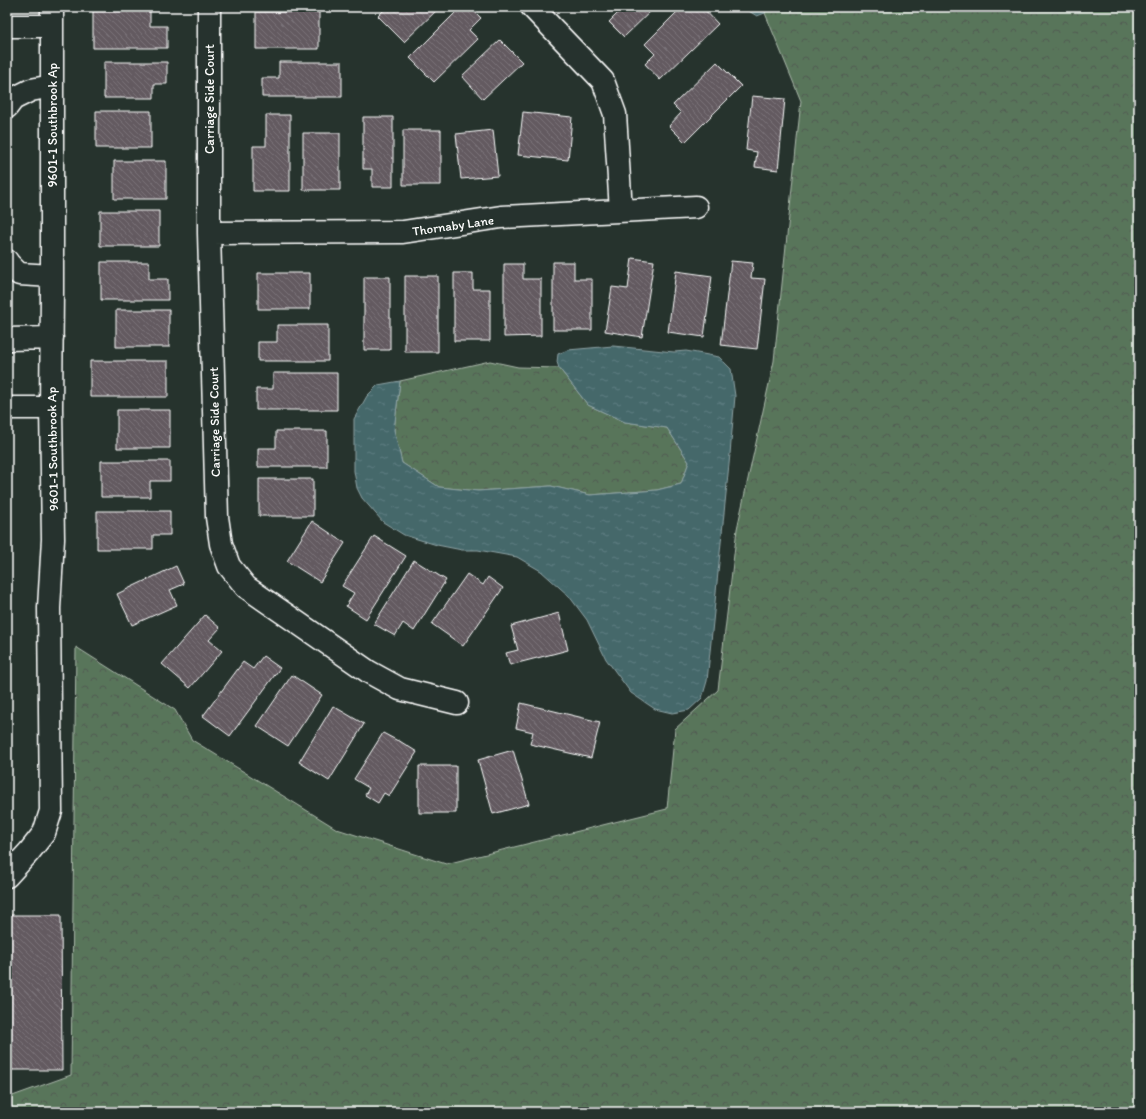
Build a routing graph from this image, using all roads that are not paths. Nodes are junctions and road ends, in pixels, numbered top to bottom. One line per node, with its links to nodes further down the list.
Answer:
1 (209, 7): 9 (street, Carriage Side Court)
2 (532, 7): 8 (street)
3 (52, 16): 4 (street); 5 (street, 9601-1 Southbrook Ap)
4 (7, 26)
5 (52, 86): 6 (street); 11 (street, 9601-1 Southbrook Ap)
6 (7, 107)
7 (696, 207): 8 (street, Thornaby Lane)
8 (621, 211): 9 (street, Thornaby Lane)
9 (210, 233): 16 (street, Carriage Side Court)
10 (7, 261): 11 (street)
11 (52, 276): 12 (street, 9601-1 Southbrook Ap)
12 (52, 338): 13 (street); 15 (street, 9601-1 Southbrook Ap)
13 (7, 340)
14 (7, 408): 15 (street)
15 (51, 408): 17 (street, 9601-1 Southbrook Ap)
16 (457, 703)
17 (7, 876)

